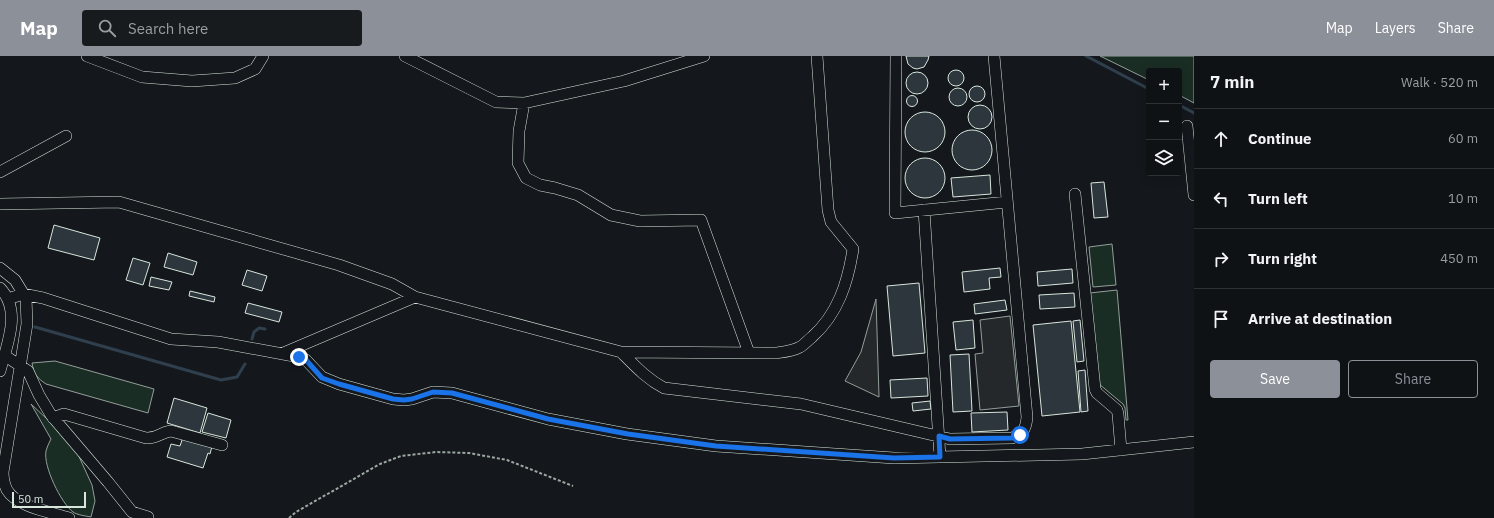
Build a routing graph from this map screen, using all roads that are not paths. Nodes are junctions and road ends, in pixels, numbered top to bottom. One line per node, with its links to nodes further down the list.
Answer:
1 (87, 56): 2 (lane)
2 (263, 56)
3 (405, 56): 8 (lane)
4 (704, 56): 8 (lane)
5 (817, 56): 23 (lane)
6 (896, 56): 16 (lane)
7 (994, 56): 14 (lane)
8 (524, 103): 23 (lane)
9 (1188, 126): 13 (lane)
10 (66, 136): 11 (lane)
11 (0, 172)
12 (1075, 194): 32 (lane)
13 (1194, 195)
14 (1007, 202): 16 (lane); 29 (lane)
15 (0, 204): 20 (lane)
16 (924, 210): 29 (lane)
17 (0, 268): 19 (lane)
18 (0, 288): 21 (lane)
19 (23, 294): 21 (lane); 24 (lane); 26 (lane)
20 (415, 297): 22 (lane); 24 (lane)
21 (8, 298): 25 (lane)
22 (621, 352): 23 (lane); 29 (lane)
23 (749, 353)
24 (281, 355): 33 (lane)
25 (2, 357): 26 (lane); 27 (lane)
26 (20, 365): 28 (lane); 35 (lane)
27 (0, 371)
28 (53, 418): 31 (lane); 34 (lane)
29 (939, 436): 33 (lane)
30 (1194, 442): 32 (lane)
31 (222, 445)
32 (1121, 450): 33 (lane)
33 (940, 457)
34 (148, 517)
35 (69, 518)

